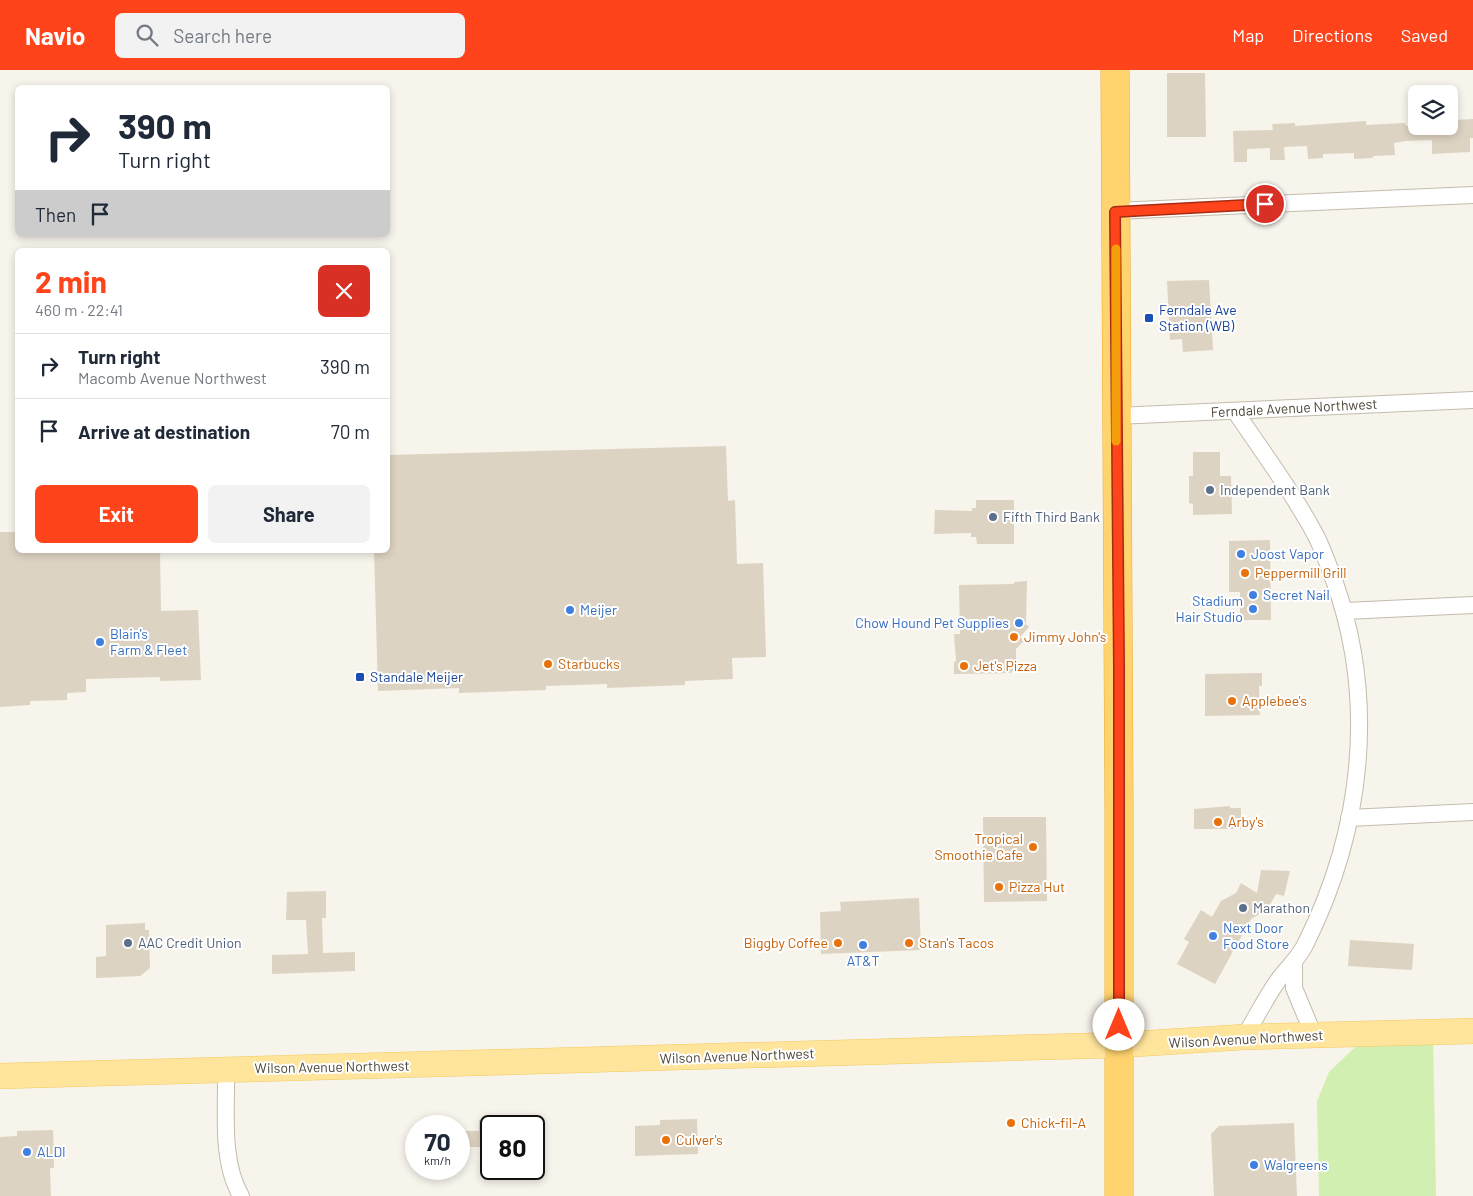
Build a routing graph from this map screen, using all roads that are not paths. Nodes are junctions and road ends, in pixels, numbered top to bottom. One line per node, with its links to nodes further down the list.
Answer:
1 (1114, 70): 3 (highway)
2 (1473, 195): 3 (street)
3 (1115, 212): 6 (highway)
4 (1473, 400): 5 (street, Ferndale Avenue Northwest)
5 (1234, 411): 6 (street, Ferndale Avenue Northwest); 8 (street)
6 (1116, 416): 15 (highway)
7 (1473, 606): 8 (street)
8 (1345, 611): 10 (street)
9 (1473, 812): 10 (street)
10 (1349, 818): 11 (street)
11 (1294, 962): 13 (street); 14 (street)
12 (1473, 1030): 13 (main road, Wilson Avenue Northwest)
13 (1314, 1036): 14 (main road, Wilson Avenue Northwest)
14 (1244, 1037): 15 (main road, Wilson Avenue Northwest)
15 (1119, 1045): 16 (main road, Wilson Avenue Northwest); 19 (highway)
16 (226, 1070): 17 (main road, Wilson Avenue Northwest); 18 (street)
17 (0, 1076)
18 (241, 1196)
19 (1119, 1196)

